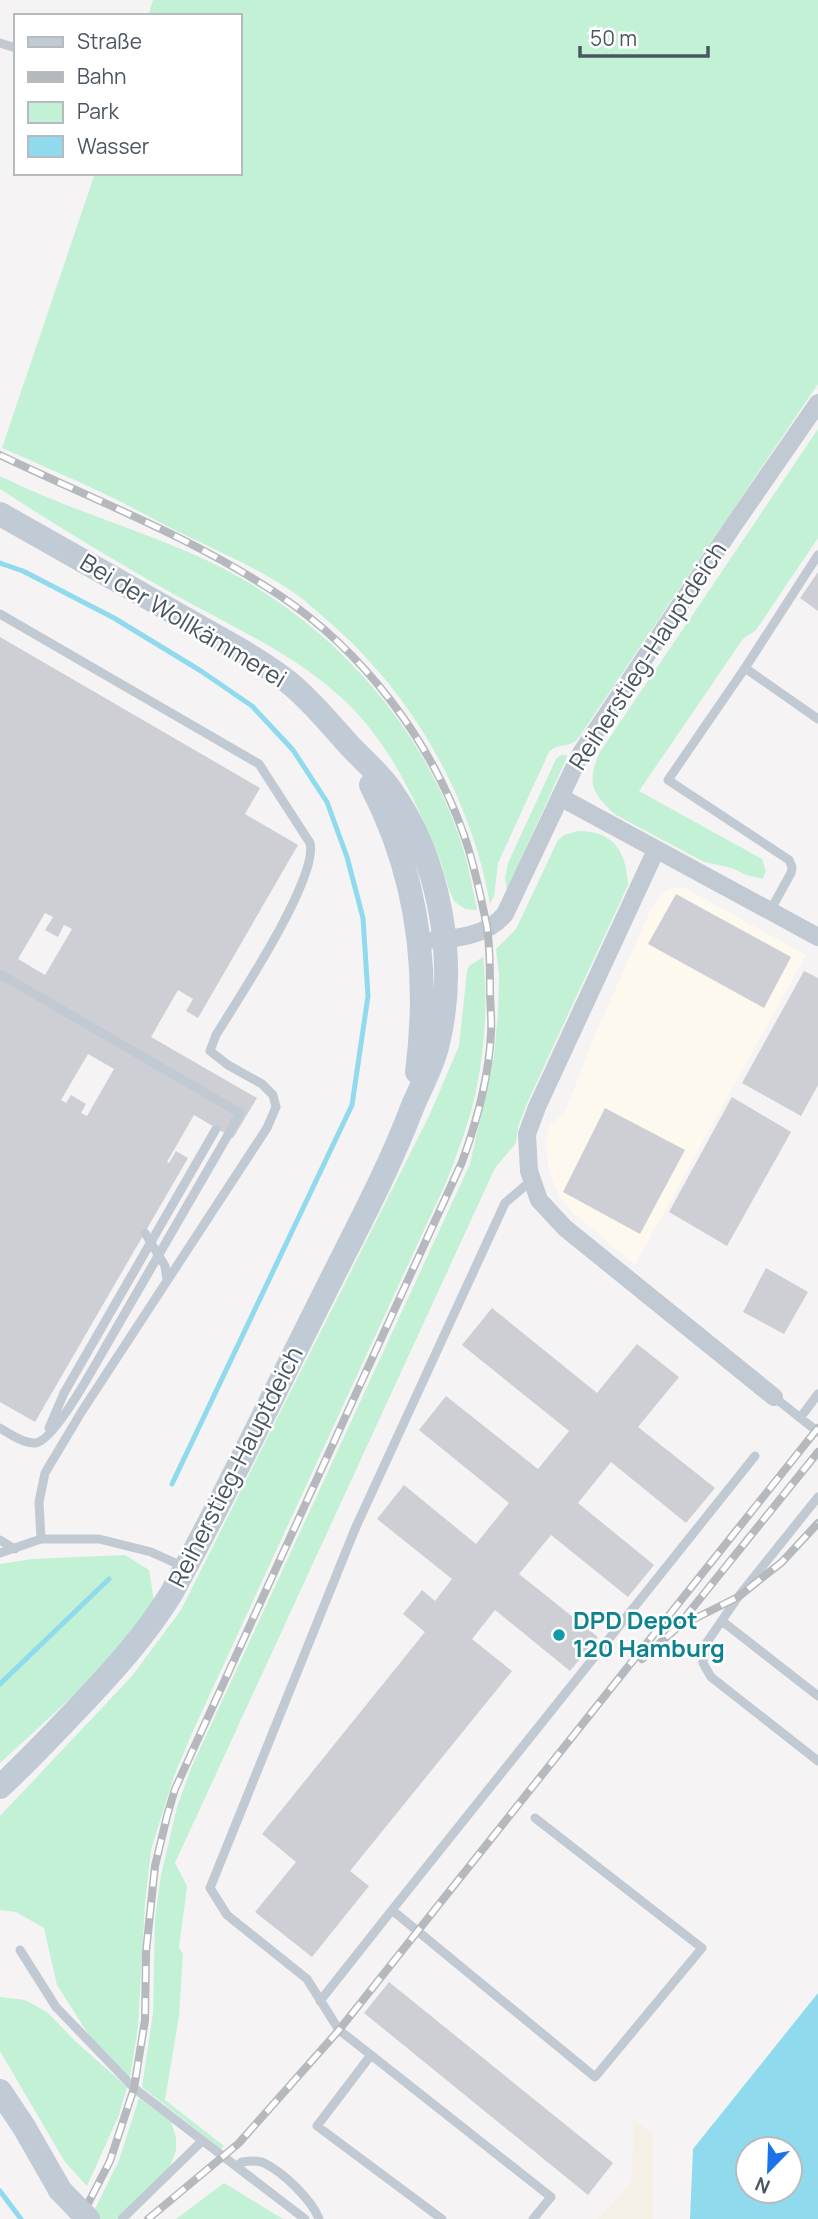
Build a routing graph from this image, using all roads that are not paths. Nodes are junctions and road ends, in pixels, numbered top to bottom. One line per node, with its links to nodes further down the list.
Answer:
1 (818, 403): 7 (street, Reiherstieg-Hauptdeich)
2 (0, 514): 11 (main road, Bei der Wollkämmerei)
3 (818, 555): 5 (lane)
4 (0, 614): 17 (lane)
5 (745, 668): 6 (lane); 9 (lane)
6 (818, 719)
7 (560, 797): 8 (street); 11 (street, Reiherstieg-Hauptdeich)
8 (656, 850): 9 (street); 15 (street)
9 (770, 911): 10 (street)
10 (818, 937)
11 (431, 941): 13 (main road, Bei der Wollkämmerei)
12 (0, 974): 23 (lane, bridge)
13 (412, 1107): 30 (main road, Reiherstieg-Hauptdeich)
14 (216, 1129): 23 (lane, bridge)
15 (532, 1181): 19 (street); 38 (lane)
16 (145, 1233): 17 (lane)
17 (165, 1285): 26 (lane)
18 (818, 1394): 20 (lane)
19 (774, 1397): 20 (lane)
20 (800, 1419): 22 (lane)
21 (0, 1428): 23 (lane)
22 (818, 1432)
23 (44, 1439)
24 (755, 1456): 36 (lane)
25 (818, 1497): 31 (lane)
26 (41, 1539): 28 (lane); 30 (lane)
27 (0, 1540): 28 (lane)
28 (15, 1549): 29 (lane)
29 (0, 1553)
30 (186, 1567): 34 (main road, Reiherstieg-Hauptdeich)
31 (722, 1621): 32 (lane); 33 (lane)
32 (818, 1696)
33 (818, 1761)
34 (0, 1787)
35 (535, 1818): 36 (lane)
36 (392, 1910): 38 (lane)
37 (20, 1950): 42 (lane)
38 (320, 2001): 39 (lane)
39 (371, 2055): 49 (lane); 50 (lane)
40 (0, 2091): 44 (main road)
41 (0, 2117): 44 (main road)
42 (202, 2141): 43 (lane); 46 (lane)
43 (237, 2166): 47 (lane); 48 (lane)
44 (60, 2190): 45 (main road, bridge)
45 (88, 2219)
46 (122, 2219)
47 (305, 2219)
48 (318, 2219)
49 (442, 2219)
50 (533, 2219)

